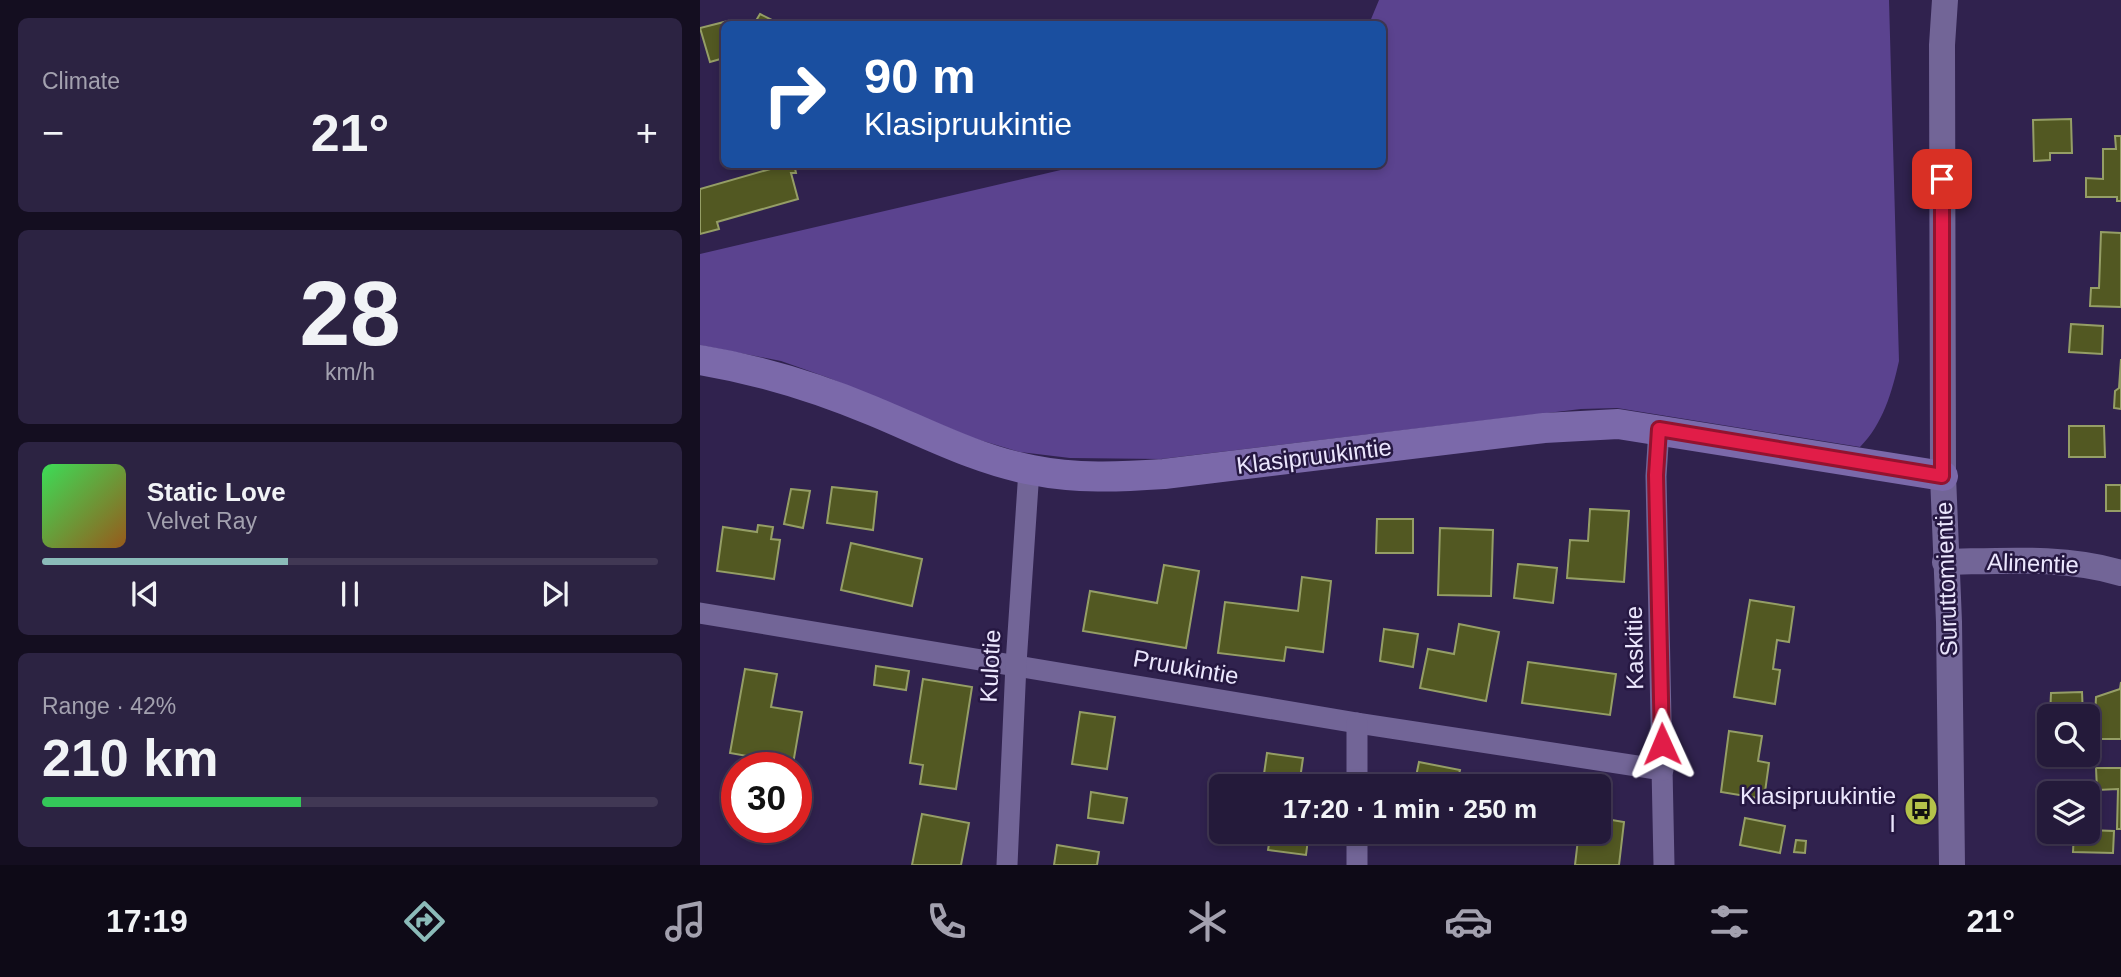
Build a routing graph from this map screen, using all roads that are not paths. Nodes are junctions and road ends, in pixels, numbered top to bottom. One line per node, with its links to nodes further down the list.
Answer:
1 (1945, 0): 5 (street, Suruttomientie)
2 (700, 360): 4 (main road, Klasipruukintie)
3 (1659, 429): 4 (main road, Klasipruukintie); 5 (main road, Klasipruukintie); 11 (street, Kaskitie)
4 (1029, 470): 9 (street, Kulotie)
5 (1942, 476): 6 (street, Suruttomientie)
6 (1945, 562): 7 (street, Alinentie); 17 (street, Suruttomientie)
7 (2121, 573)
8 (700, 613): 9 (street, Pruukintie)
9 (1016, 664): 10 (street, Pruukintie); 14 (street, Kulotie)
10 (1357, 723): 11 (street, Pruukintie); 12 (street)
11 (1663, 770): 16 (street, Kaskitie)
12 (1357, 774)
13 (1357, 844): 15 (street)
14 (1007, 865)
15 (1357, 865)
16 (1664, 865)
17 (1952, 865)

